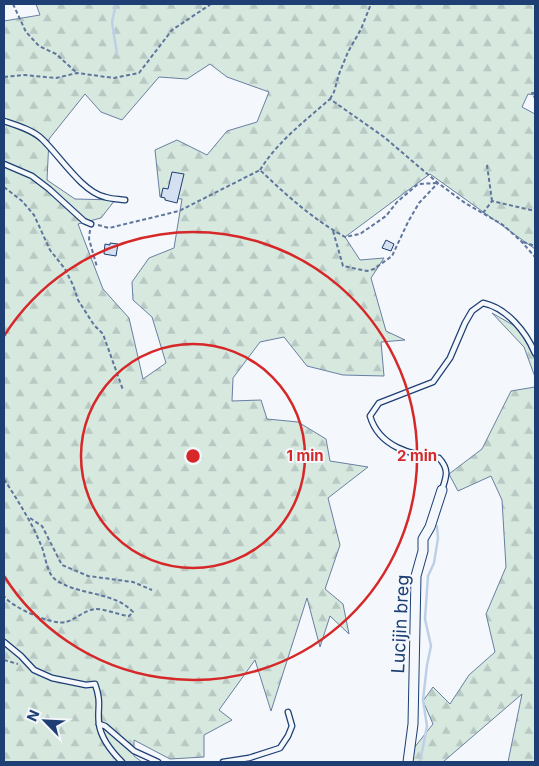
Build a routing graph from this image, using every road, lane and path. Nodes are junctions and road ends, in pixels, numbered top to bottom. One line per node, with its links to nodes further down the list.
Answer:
1 (13, 4): 4 (path)
2 (211, 4): 4 (path)
3 (371, 4): 8 (path)
4 (78, 73): 5 (path)
5 (4, 77)
6 (535, 93): 7 (path)
7 (535, 98)
8 (330, 99): 12 (path); 13 (path)
9 (4, 121): 15 (lane)
10 (4, 164): 19 (lane)
11 (487, 165): 16 (path)
12 (260, 170): 19 (path); 20 (path)
13 (438, 183): 18 (path); 20 (path); 20 (path)
14 (4, 187): 26 (path)
15 (125, 200)
16 (492, 200): 17 (path); 18 (path)
17 (535, 211)
18 (484, 213): 21 (path)
19 (92, 224): 24 (path)
20 (333, 231)
21 (521, 241): 22 (path); 23 (path)
22 (535, 246)
23 (535, 257)
24 (97, 267)
25 (535, 353): 28 (lane)
26 (123, 390)
27 (4, 479): 29 (path)
28 (442, 490): 38 (street, Lucijin breg)
29 (28, 516): 30 (path); 31 (path)
30 (152, 590)
31 (4, 596)
32 (4, 642): 34 (lane)
33 (288, 712): 37 (lane)
34 (99, 724): 35 (lane); 36 (lane)
35 (122, 762)
36 (158, 762)
37 (223, 762)
38 (408, 762)

